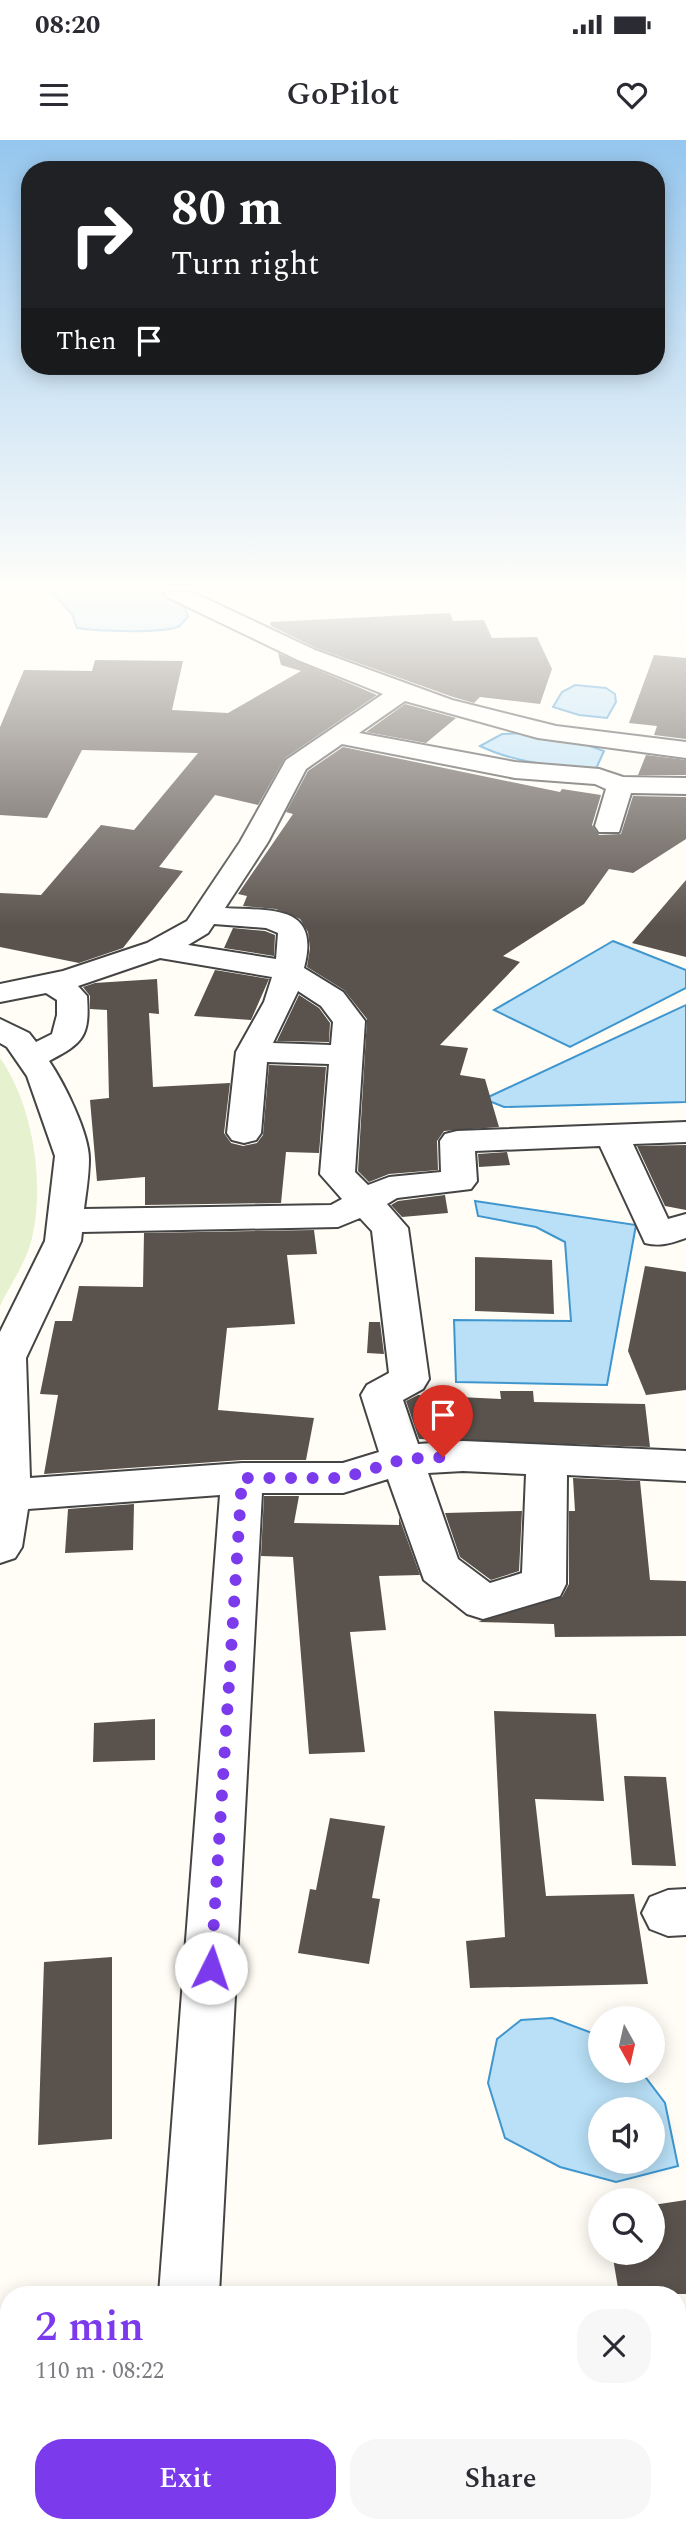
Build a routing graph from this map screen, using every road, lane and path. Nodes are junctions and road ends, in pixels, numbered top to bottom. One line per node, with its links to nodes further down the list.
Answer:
1 (385, 704): 3 (street)
2 (438, 704): 4 (street)
3 (337, 736): 6 (street); 10 (street)
4 (654, 745): 5 (street); 7 (street)
5 (686, 750)
6 (620, 785): 7 (street); 9 (street)
7 (647, 786): 8 (street)
8 (686, 786)
9 (609, 826)
10 (205, 915): 11 (street); 12 (street)
11 (158, 949): 12 (street); 13 (street)
12 (287, 970): 16 (street); 17 (street)
13 (51, 983): 14 (street); 18 (street)
14 (0, 993)
15 (0, 1029): 18 (street)
16 (252, 1052): 17 (street); 20 (street)
17 (346, 1055): 22 (street)
18 (31, 1058): 23 (street)
19 (686, 1132): 21 (street)
20 (244, 1133)
21 (612, 1135): 22 (street); 24 (street)
22 (363, 1200): 23 (street); 26 (street)
23 (66, 1221): 25 (street)
24 (686, 1225)
25 (4, 1360): 30 (street)
26 (404, 1459): 27 (street); 27 (street); 29 (street)
27 (547, 1460): 28 (street)
28 (686, 1466)
29 (242, 1478): 30 (street); 32 (street)
30 (9, 1495): 31 (street)
31 (0, 1547)
32 (190, 2286)

